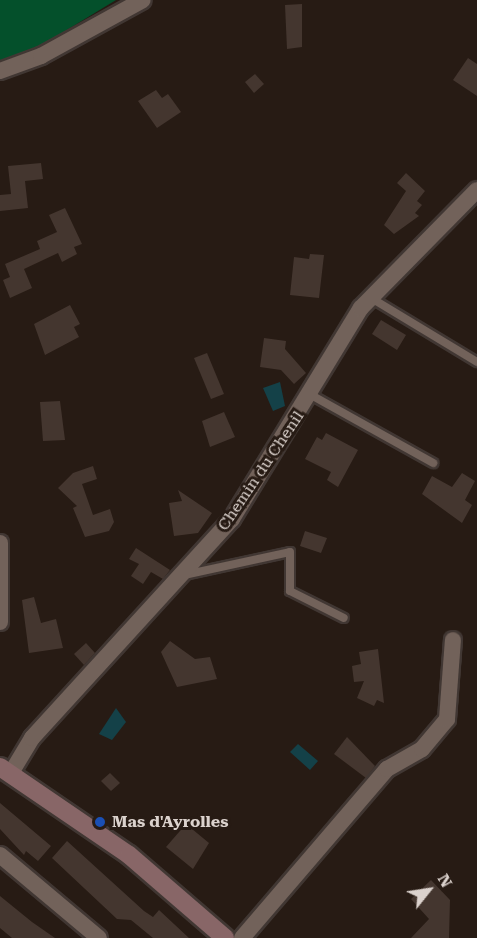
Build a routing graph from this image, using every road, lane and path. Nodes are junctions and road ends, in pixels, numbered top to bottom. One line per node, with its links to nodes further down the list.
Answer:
1 (143, 0): 2 (street)
2 (0, 71)
3 (477, 190): 4 (street, Chemin du Chenil)
4 (371, 298): 5 (lane); 6 (street, Chemin du Chenil)
5 (477, 362)
6 (311, 395): 7 (lane); 9 (street, Chemin du Chenil)
7 (433, 463)
8 (0, 543): 11 (street)
9 (181, 576): 10 (lane); 13 (street, Chemin du Chenil)
10 (344, 618)
11 (0, 622)
12 (453, 640): 17 (street)
13 (6, 770): 16 (street)
14 (0, 855): 15 (street)
15 (99, 938)
16 (225, 938)
17 (242, 938)

